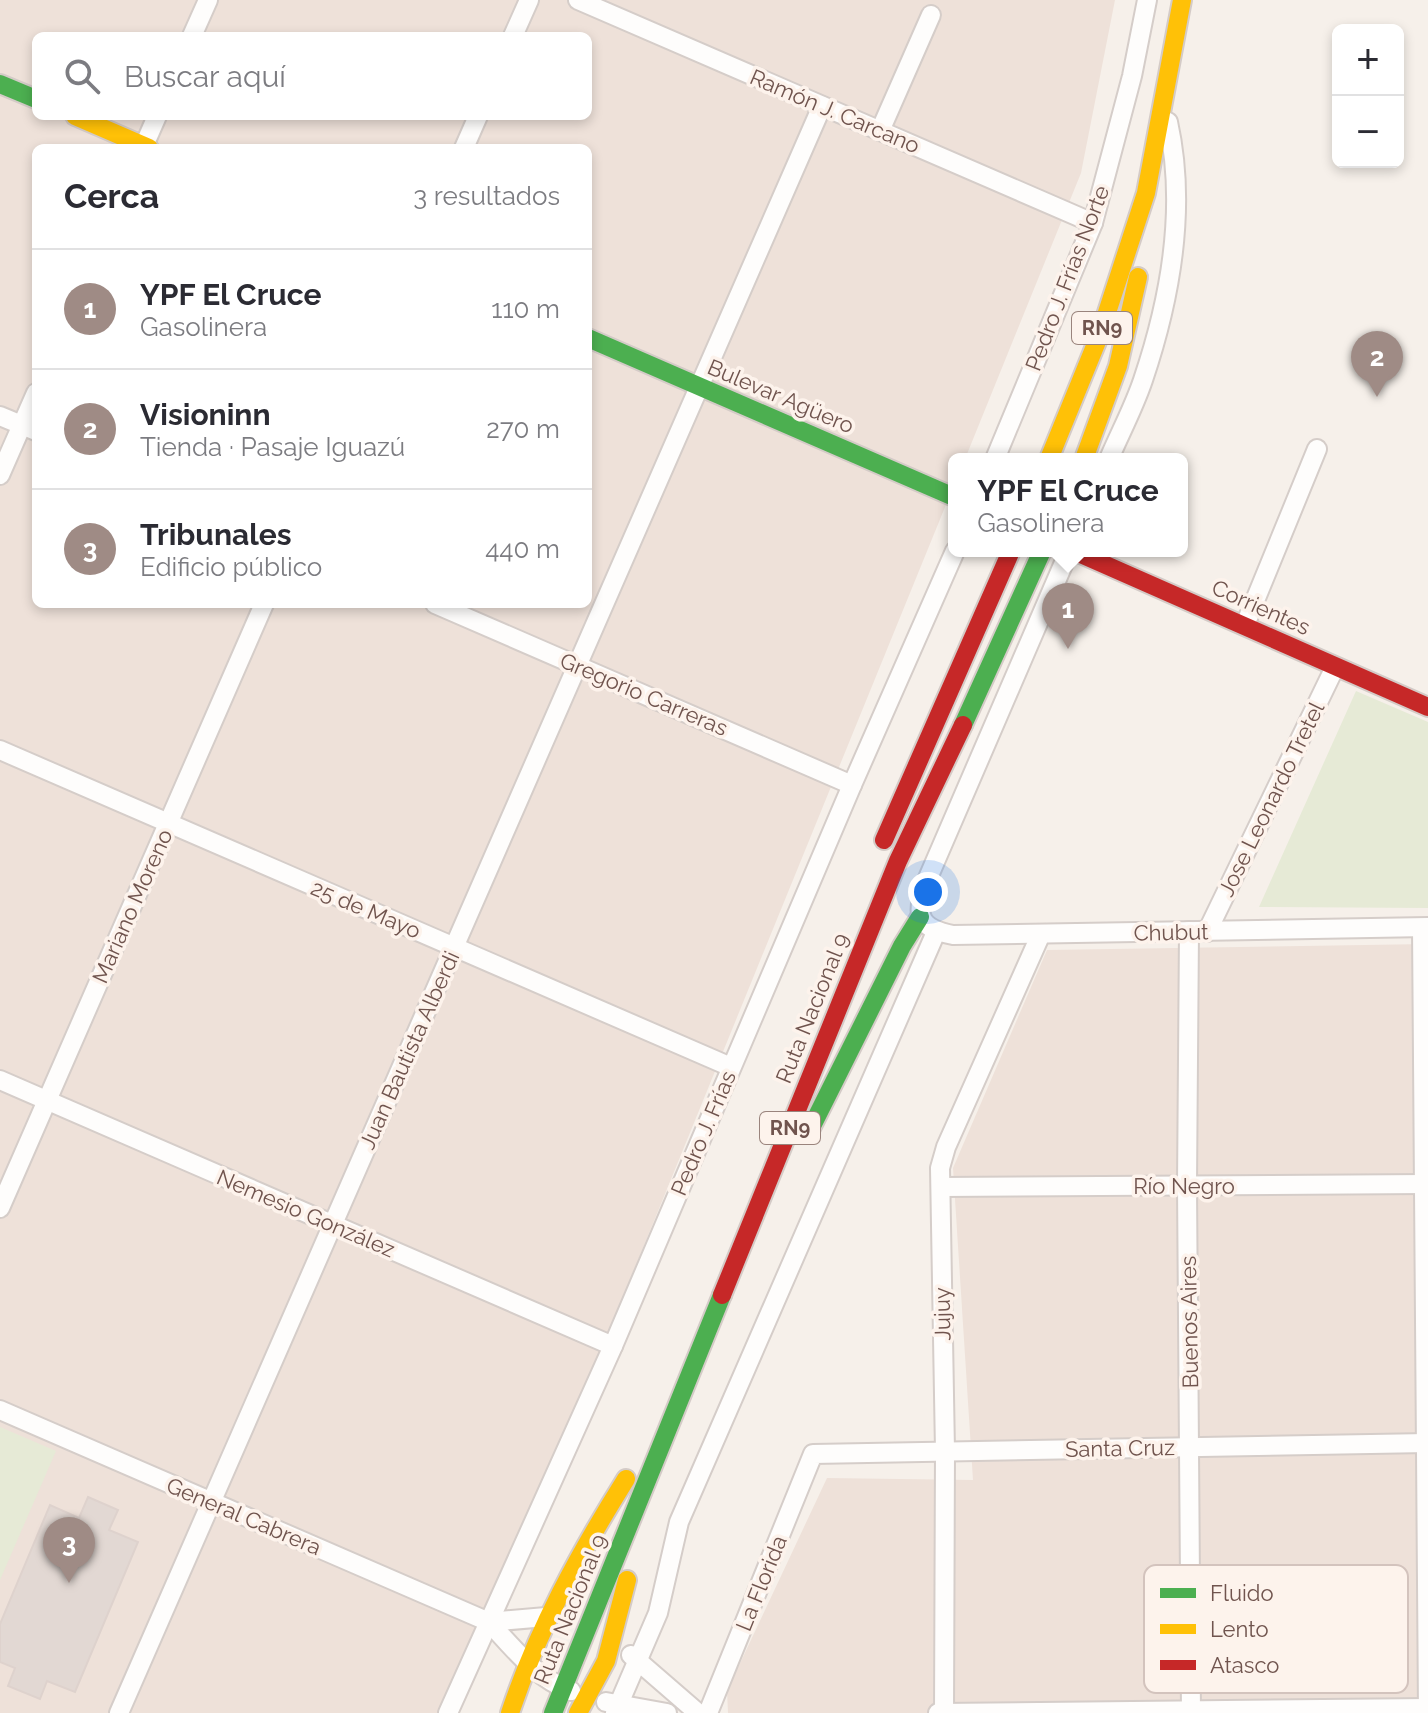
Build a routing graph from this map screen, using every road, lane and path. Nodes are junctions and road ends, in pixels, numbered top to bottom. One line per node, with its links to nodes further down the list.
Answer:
1 (208, 0): 7 (street)
2 (529, 0): 8 (street)
3 (578, 0): 12 (street, Ramón J. Carcano)
4 (1147, 0): 21 (street, Pedro J. Frías Norte)
5 (1182, 0): 11 (main road, RN9)
6 (931, 15): 16 (street)
7 (194, 32)
8 (515, 32)
9 (0, 84): 10 (main road)
10 (32, 97)
11 (1163, 102): 20 (main road, RN9); 30 (street)
12 (822, 106): 16 (street, Ramón J. Carcano); 23 (street, Juan Bautista Alberdi)
13 (84, 120): 17 (main road)
14 (155, 120): 18 (street)
15 (476, 120): 19 (street)
16 (880, 131): 21 (street, Ramón J. Carcano)
17 (138, 144)
18 (146, 144)
19 (466, 144)
20 (1146, 193): 28 (main road, RN9); 29 (main road, RN9)
21 (1093, 223): 27 (street, Pedro J. Frías Norte)
22 (592, 340): 23 (main road, Bulevar Agüero)
23 (700, 387): 32 (main road, Bulevar Agüero); 41 (street, Juan Bautista Alberdi)
24 (0, 416): 25 (street)
25 (29, 428): 31 (street)
26 (1317, 449): 40 (street)
27 (997, 453)
28 (1051, 453)
29 (1087, 453)
30 (1112, 453)
31 (0, 475)
32 (948, 494)
33 (952, 557): 45 (street, Pedro J. Frías)
34 (1008, 557): 47 (main road)
35 (1039, 557): 62 (main road, Ruta Nacional 9 / RN9)
36 (1069, 557): 48 (street)
37 (1086, 557): 40 (main road, Corrientes)
38 (262, 608): 46 (street, Mariano Moreno)
39 (444, 608): 41 (street, Gregorio Carreras)
40 (1245, 625): 42 (main road, Corrientes)
41 (577, 666): 45 (street, Gregorio Carreras); 53 (street, Juan Bautista Alberdi)
42 (1335, 667): 43 (main road, Corrientes); 51 (street, Jose Leonardo Tretel)
43 (1428, 707)
44 (0, 750): 46 (street, 25 de Mayo)
45 (852, 785): 54 (street, Pedro J. Frías)
46 (168, 823): 53 (street, 25 de Mayo); 56 (street, Mariano Moreno)
47 (878, 855)
48 (920, 917): 50 (street); 62 (main road)
49 (1425, 928): 51 (street, Chubut); 57 (street)
50 (936, 932): 52 (street, Chubut); 76 (street)
51 (1198, 932): 52 (street, Chubut); 58 (street, Buenos Aires)
52 (1040, 936): 59 (street, Jujuy)
53 (454, 947): 54 (street, 25 de Mayo); 61 (street, Juan Bautista Alberdi)
54 (731, 1067): 63 (street, Pedro J. Frías)
55 (0, 1080): 56 (street, Nemesio González)
56 (47, 1101): 60 (street, Mariano Moreno); 61 (street, Nemesio González)
57 (1426, 1184): 58 (street, Río Negro); 65 (street)
58 (1187, 1186): 59 (street, Río Negro); 66 (street, Buenos Aires)
59 (941, 1187): 67 (street, Jujuy)
60 (0, 1208)
61 (333, 1224): 63 (street, Nemesio González); 70 (street, Juan Bautista Alberdi)
62 (723, 1293): 68 (main road, Ruta Nacional 9 / RN9)
63 (613, 1346): 74 (street, Pedro J. Frías)
64 (0, 1410): 70 (street, General Cabrera)
65 (1427, 1443): 66 (street, Santa Cruz); 81 (street)
66 (1190, 1447): 67 (street, Santa Cruz); 71 (street, Buenos Aires)
67 (945, 1451): 69 (street, Santa Cruz); 90 (street, Jujuy)
68 (658, 1452): 75 (main road); 78 (main road, Ruta Nacional 9 / RN9)
69 (813, 1454): 89 (street, La Florida)
70 (212, 1502): 74 (street, General Cabrera); 83 (street, Juan Bautista Alberdi)
71 (1190, 1565)
72 (581, 1592): 73 (main road, Ruta Nacional 9)
73 (546, 1617): 74 (street); 77 (main road)
74 (489, 1622): 77 (street); 84 (street, Pedro J. Frías)
75 (612, 1639): 76 (street); 79 (main road)
76 (637, 1661): 80 (street); 88 (street)
77 (526, 1662): 78 (street); 85 (main road)
78 (564, 1689): 79 (street); 86 (main road, Ruta Nacional 9 / RN9)
79 (583, 1705): 80 (street)
80 (616, 1709): 87 (street)
81 (1428, 1710): 82 (street)
82 (1191, 1711): 90 (street)
83 (119, 1713)
84 (448, 1713)
85 (510, 1713)
86 (553, 1713)
87 (667, 1713)
88 (698, 1713)
89 (708, 1713)
90 (942, 1713)

